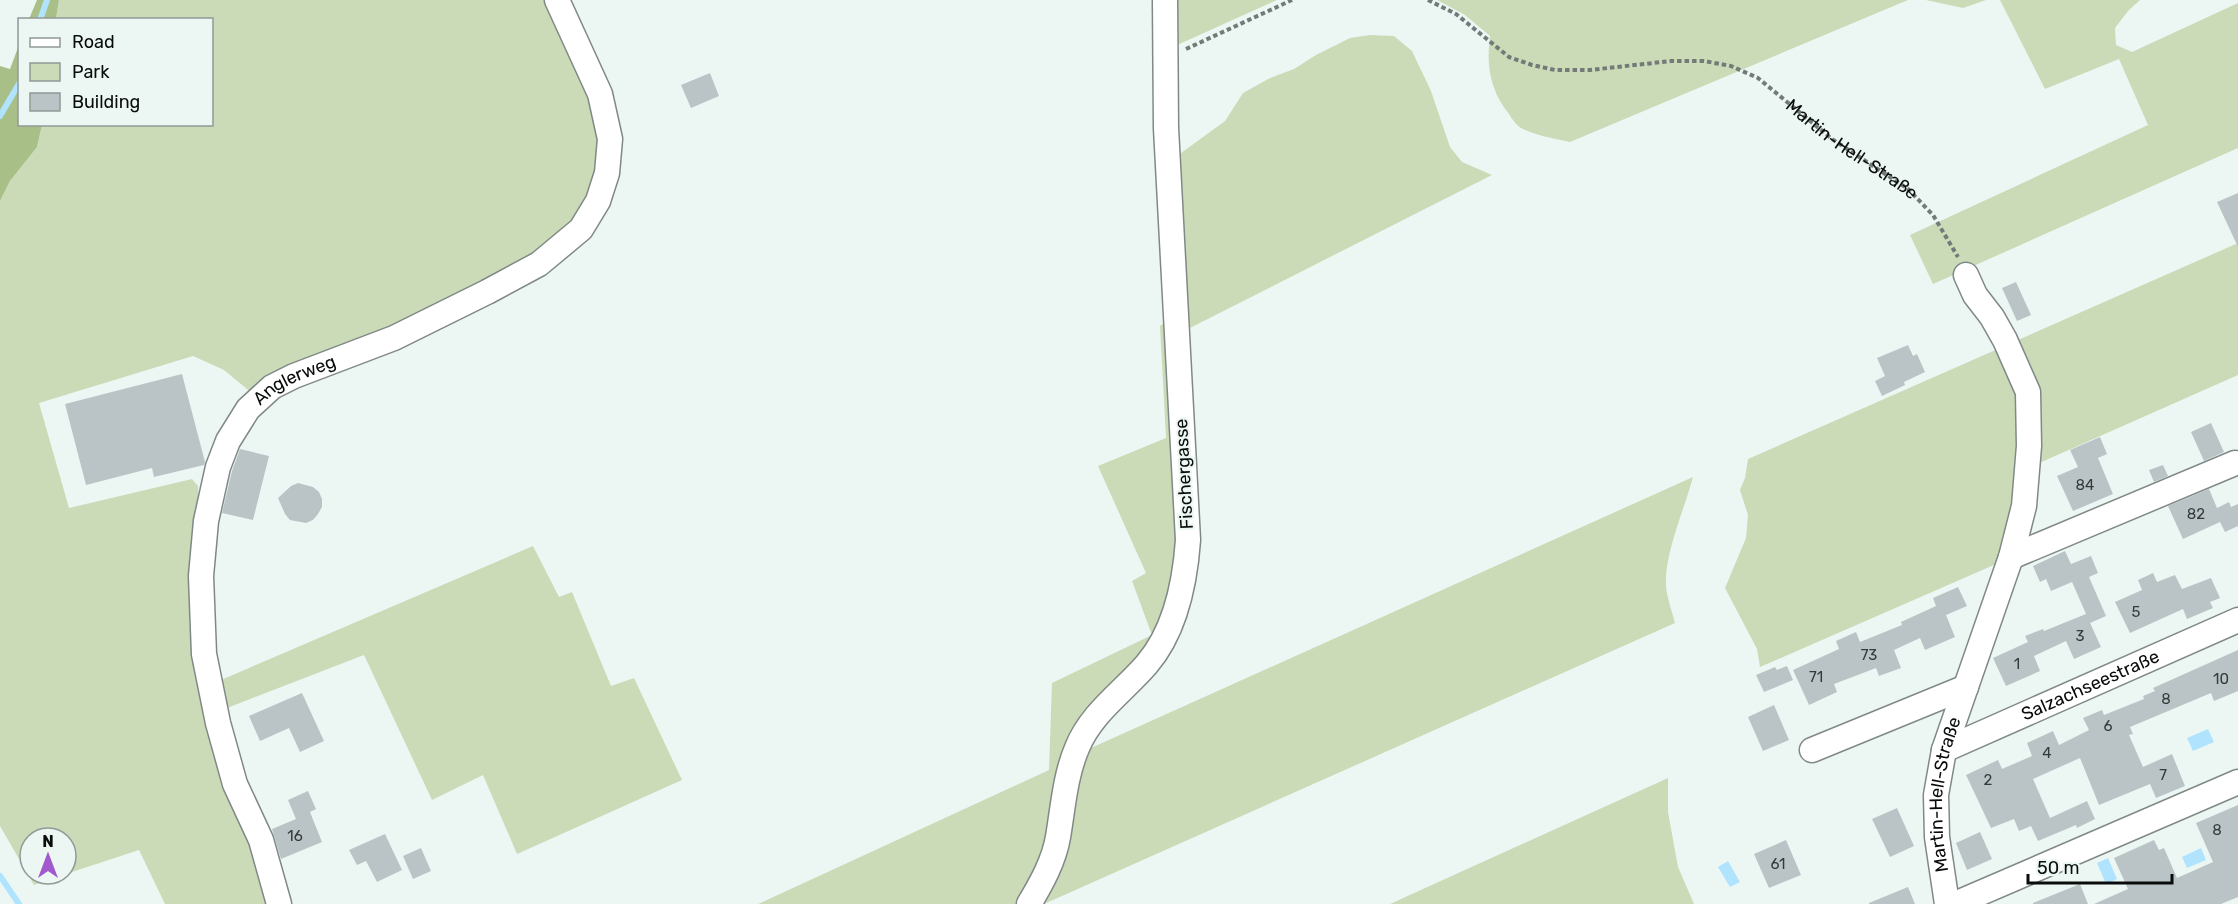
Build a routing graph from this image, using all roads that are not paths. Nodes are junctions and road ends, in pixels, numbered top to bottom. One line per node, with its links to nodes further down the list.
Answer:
1 (557, 0): 11 (street, Anglerweg)
2 (1166, 0): 12 (street, Fischergasse)
3 (1966, 275): 5 (street, Martin-Hell-Straße)
4 (2235, 463): 5 (street)
5 (2011, 557): 7 (street, Martin-Hell-Straße)
6 (2238, 620): 9 (street, Salzachseestraße)
7 (1965, 687): 8 (street, Martin-Hell-Straße); 9 (street, Martin-Hell-Straße)
8 (1812, 750)
9 (1944, 750): 13 (street, Martin-Hell-Straße)
10 (2238, 782): 14 (street)
11 (279, 904)
12 (1029, 904)
13 (1947, 904)
14 (1955, 904)

